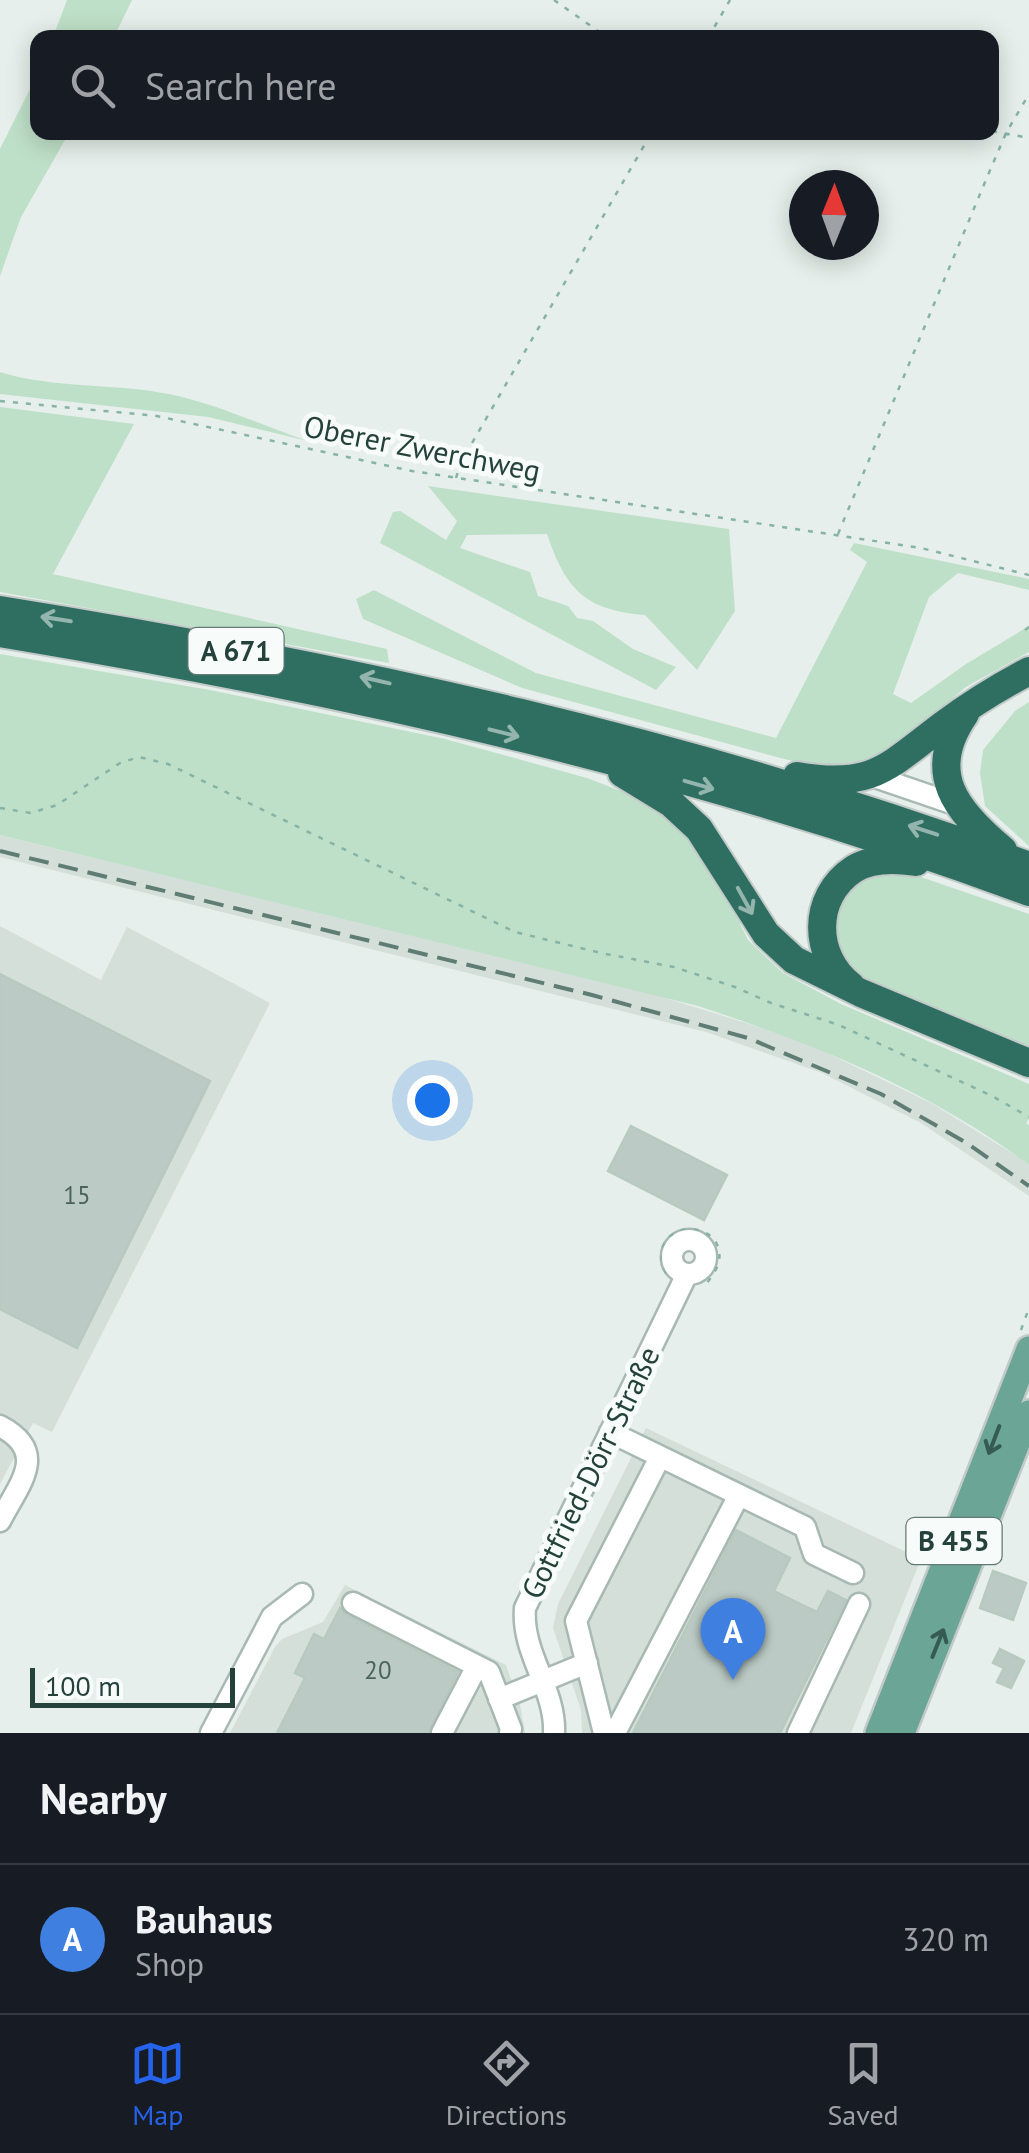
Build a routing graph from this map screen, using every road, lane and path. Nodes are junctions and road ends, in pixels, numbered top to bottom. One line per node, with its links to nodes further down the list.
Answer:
1 (554, 0): 3 (path)
2 (730, 0): 4 (path)
3 (597, 30)
4 (713, 30)
5 (1029, 94): 7 (path)
6 (999, 132): 7 (path)
7 (1006, 133): 8 (path); 12 (path)
8 (1029, 138)
9 (647, 140): 11 (path)
10 (0, 402): 11 (path, Oberer Zwerchweg)
11 (455, 479): 12 (path, Oberer Zwerchweg)
12 (837, 535): 13 (path, Oberer Zwerchweg)
13 (1029, 575)
14 (0, 610): 19 (highway, A 671, one-way to 14)
15 (0, 633): 18 (highway, A 671, one-way to 18)
16 (1029, 671): 17 (highway)
17 (973, 704): 20 (highway); 21 (highway)
18 (571, 750): 24 (highway, A 671, one-way to 24); 26 (highway, one-way to 26)
19 (702, 760): 20 (highway); 23 (highway, A 671, one-way to 19)
20 (869, 775): 21 (street)
21 (957, 805): 23 (highway)
22 (0, 808): 28 (path)
23 (1022, 864)
24 (990, 877): 25 (highway, A 671); 26 (highway)
25 (1029, 892)
26 (861, 993): 27 (highway)
27 (1029, 1064)
28 (1029, 1117)
29 (677, 1274): 30 (path); 34 (street, Gottfried-Dörr-Straße)
30 (704, 1290)
31 (1029, 1349): 53 (main road, B 455, one-way to 53)
32 (1029, 1413): 54 (main road, B 455, one-way to 32)
33 (0, 1426): 37 (street)
34 (610, 1432): 35 (street); 44 (street, Gottfried-Dörr-Straße)
35 (660, 1457): 36 (street); 42 (street)
36 (739, 1495): 38 (street); 51 (street)
37 (0, 1521)
38 (853, 1573)
39 (302, 1594): 46 (street)
40 (353, 1603): 43 (street)
41 (859, 1604): 52 (street)
42 (586, 1663): 44 (street); 50 (street)
43 (477, 1666): 45 (street); 47 (street)
44 (540, 1681): 45 (street); 49 (street, Gottfried-Dörr-Straße)
45 (499, 1698): 48 (street)
46 (211, 1733)
47 (442, 1733)
48 (510, 1733)
49 (554, 1733)
50 (604, 1733)
51 (615, 1733)
52 (798, 1733)
53 (878, 1733)
54 (902, 1733)

